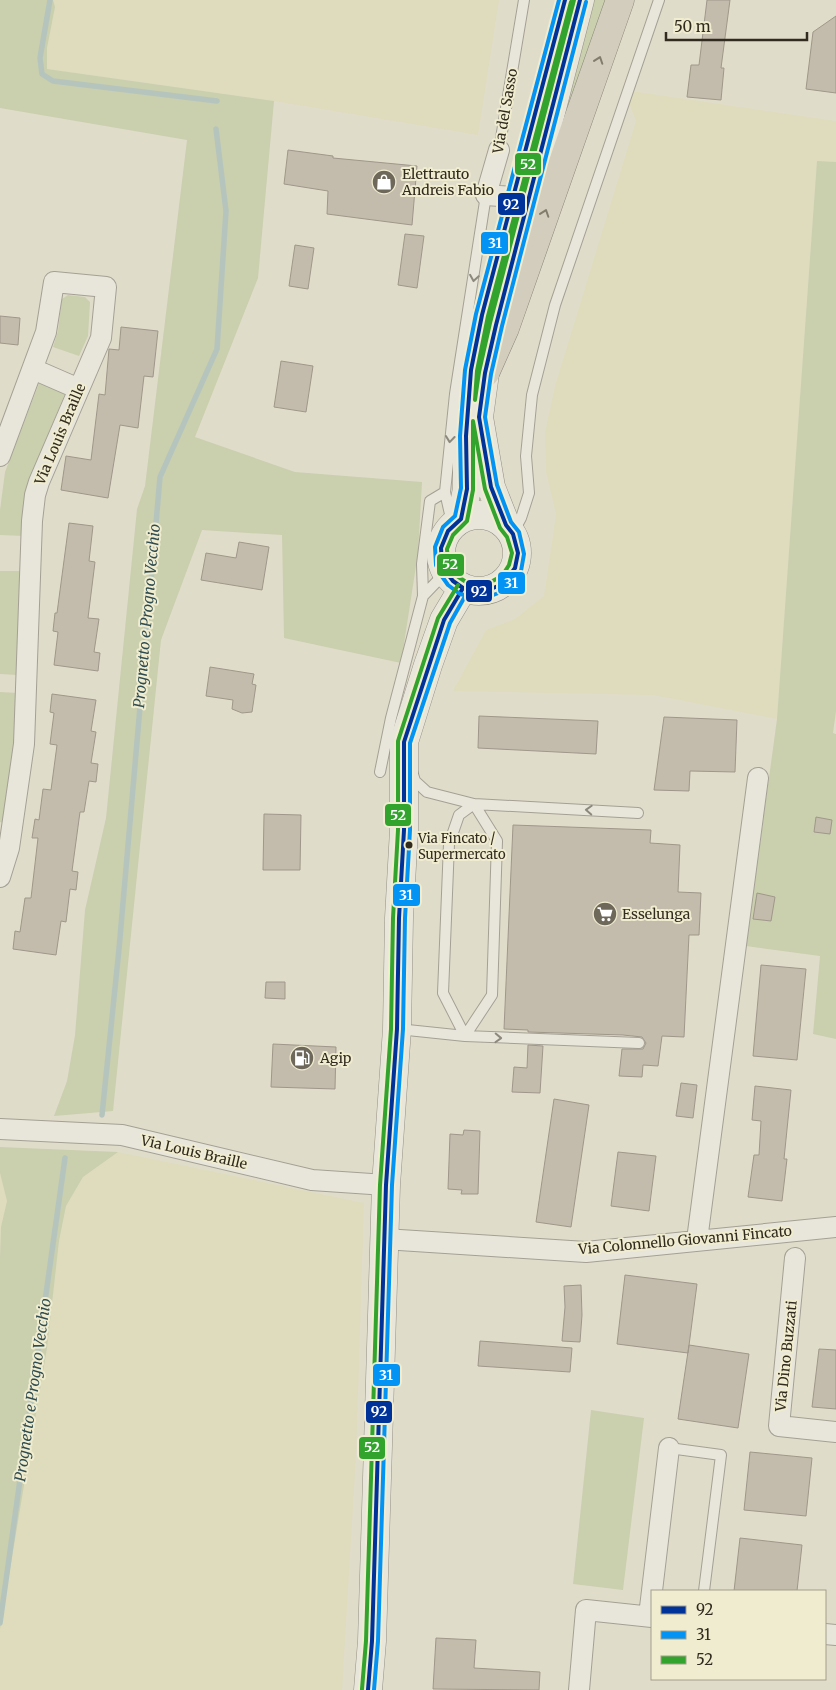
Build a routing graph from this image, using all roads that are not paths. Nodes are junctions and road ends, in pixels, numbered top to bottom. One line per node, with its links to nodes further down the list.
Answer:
1 (524, 0): 6 (lane, Via del Sasso)
2 (565, 0): 8 (main road)
3 (580, 0): 10 (main road)
4 (620, 0): 10 (highway, one-way to 4)
5 (659, 0): 15 (lane)
6 (499, 150): 7 (street, Via del Sasso)
7 (486, 195): 8 (street); 13 (lane, one-way to 13)
8 (514, 197): 14 (main road)
9 (33, 369): 11 (street); 11 (street, Via Louis Braille); 12 (street, Via Louis Braille)
10 (485, 373): 15 (main road)
11 (79, 389): 23 (street, Via Louis Braille)
12 (0, 456)
13 (445, 492): 14 (lane); 17 (lane)
14 (457, 522): 15 (main road); 16 (main road)
15 (509, 530): 16 (main road)
16 (455, 580): 17 (lane); 18 (main road)
17 (423, 596): 19 (lane)
18 (404, 742): 21 (lane); 25 (main road)
19 (380, 772)
20 (758, 778): 32 (street)
21 (474, 804): 22 (lane, one-way to 21); 26 (lane); 26 (lane)
22 (638, 813)
23 (4, 847): 24 (street, Via Louis Braille)
24 (0, 877)
25 (397, 1029): 26 (lane); 29 (main road)
26 (464, 1036): 27 (lane, one-way to 27)
27 (639, 1043)
28 (0, 1128): 29 (street, Via Louis Braille)
29 (386, 1185): 31 (main road)
30 (836, 1227): 32 (street, Via Colonnello Giovanni Fincato)
31 (384, 1239): 32 (street, Via Colonnello Giovanni Fincato); 39 (main road)
32 (697, 1240)
33 (795, 1258): 34 (street, Via Dino Buzzati)
34 (836, 1432)
35 (669, 1448): 36 (street); 37 (lane)
36 (653, 1590)
37 (704, 1590)
38 (650, 1617): 40 (street)
39 (368, 1690)
40 (578, 1690)

